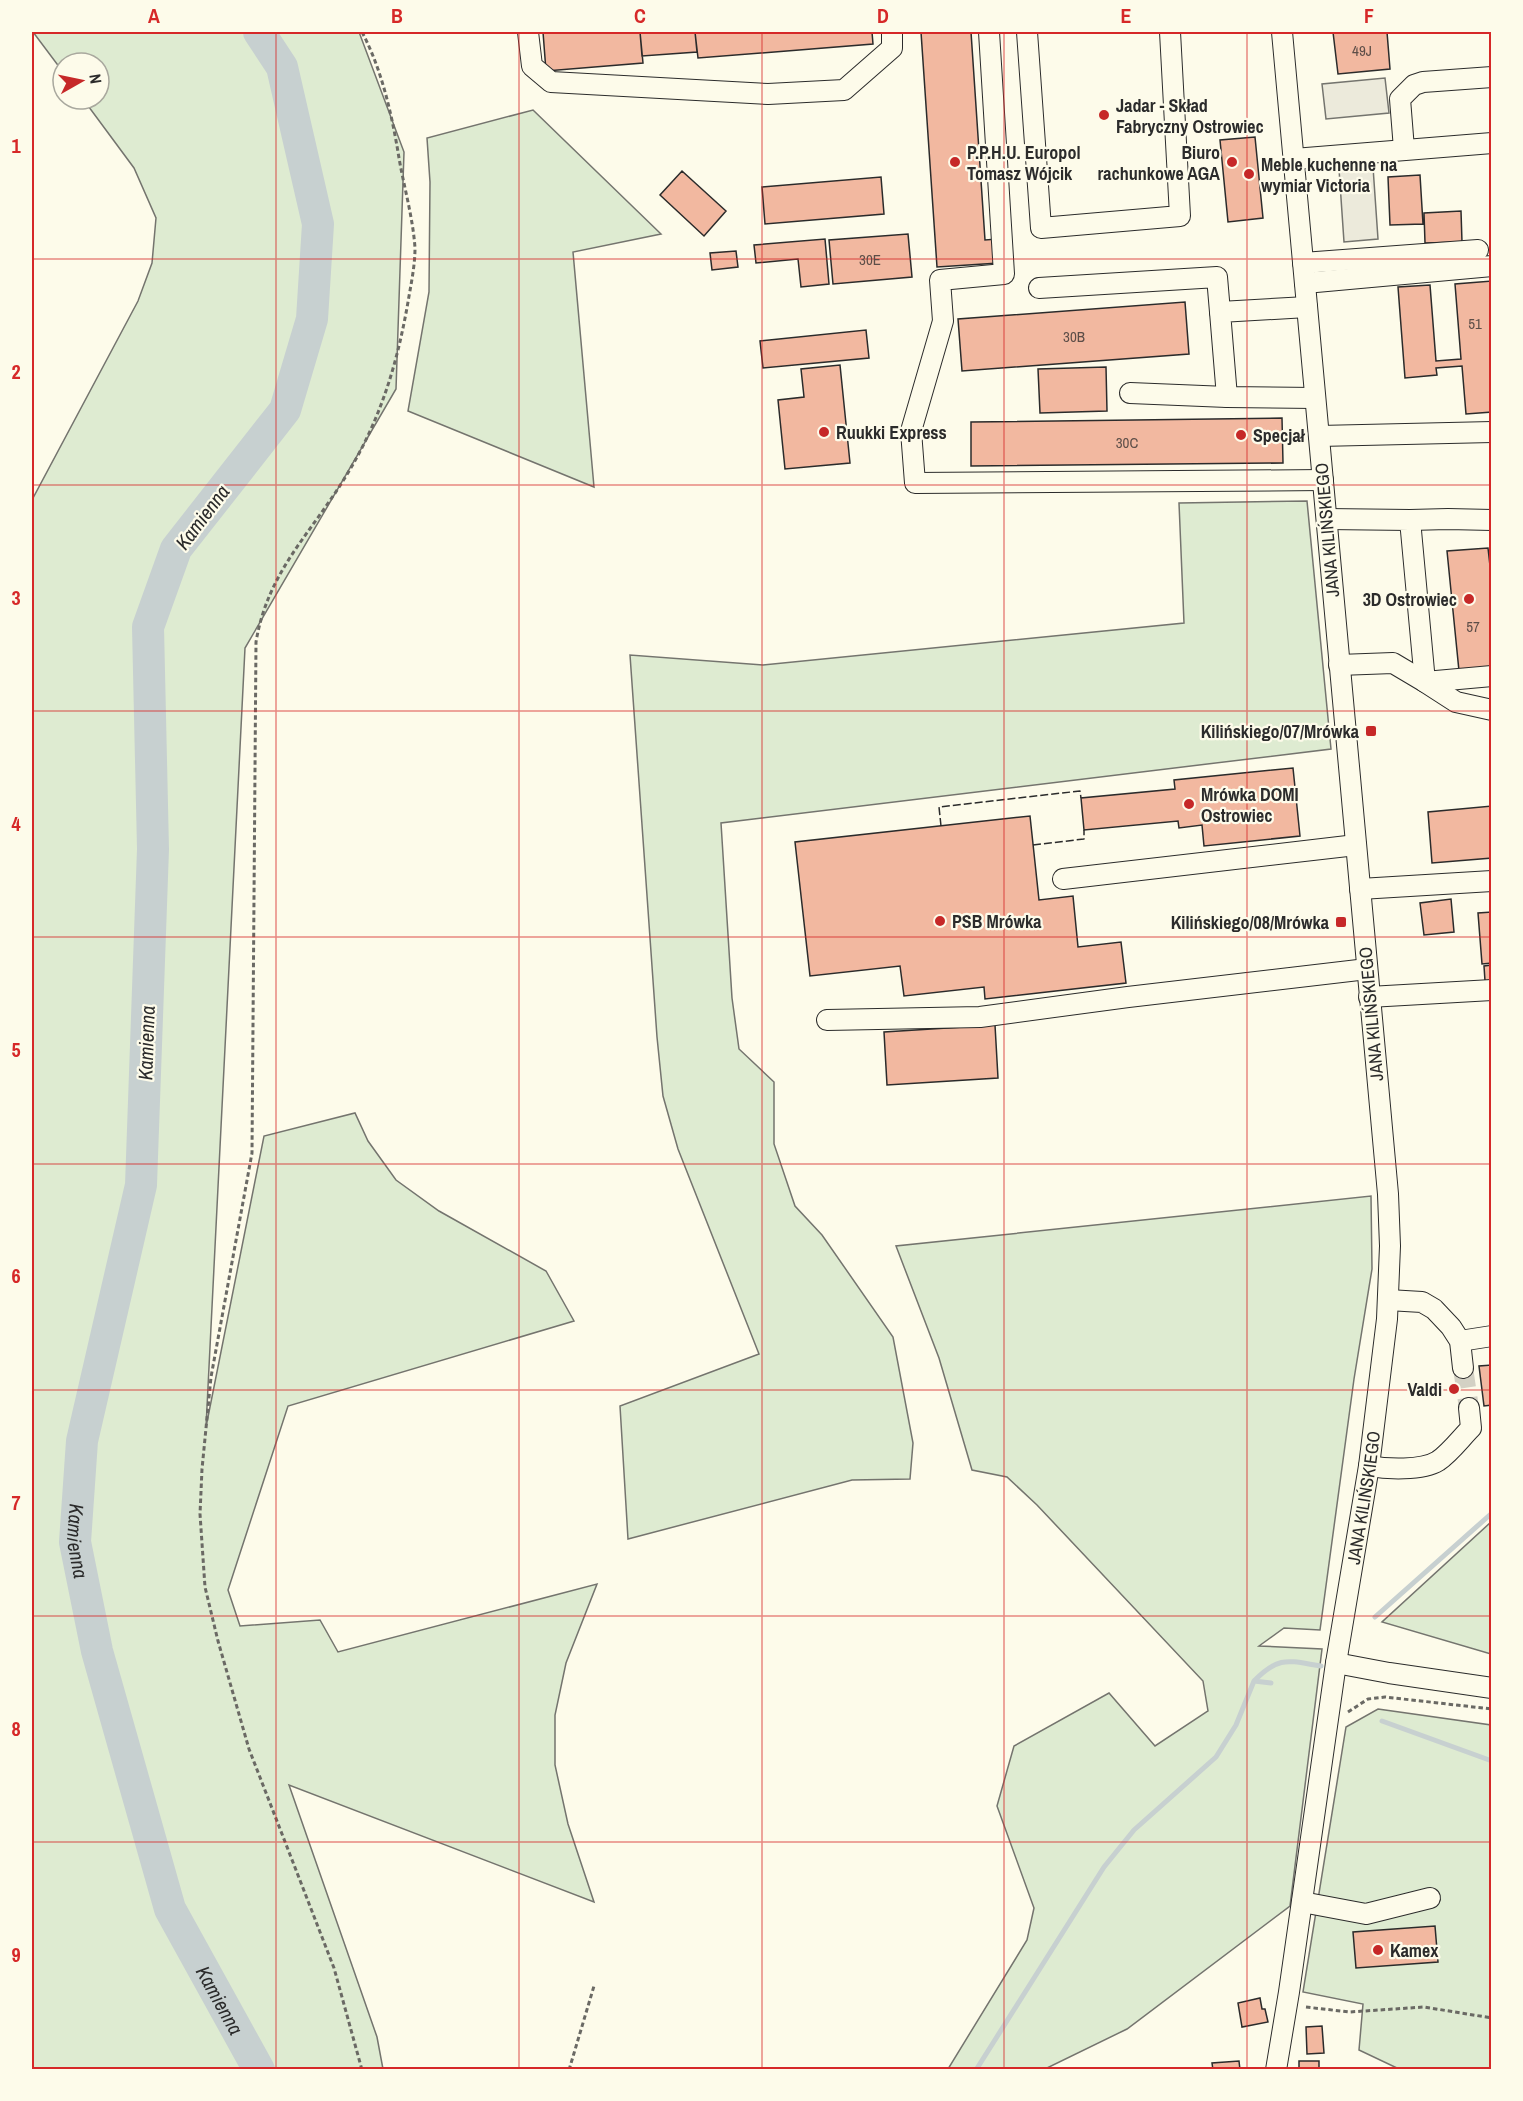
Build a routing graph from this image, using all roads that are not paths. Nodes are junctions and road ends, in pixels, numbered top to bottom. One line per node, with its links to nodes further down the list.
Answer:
1 (528, 32): 2 (street)
2 (892, 32)
3 (988, 32): 22 (street)
4 (1027, 32): 5 (street)
5 (1170, 32)
6 (1282, 32): 10 (street, JANA KILIŃSKIEGO)
7 (1491, 77): 9 (street)
8 (1491, 142): 9 (street)
9 (1404, 149): 10 (street)
10 (1294, 159): 13 (street, JANA KILIŃSKIEGO)
11 (1478, 250): 13 (street)
12 (1491, 266): 13 (street)
13 (1304, 273): 15 (street, JANA KILIŃSKIEGO)
14 (1039, 288): 16 (street)
15 (1307, 307): 16 (street); 19 (street, JANA KILIŃSKIEGO)
16 (1220, 312): 18 (street)
17 (1130, 393): 18 (street)
18 (1227, 397): 19 (street)
19 (1316, 398): 21 (street, JANA KILIŃSKIEGO)
20 (1491, 432): 21 (street)
21 (1319, 436): 22 (street, JANA KILIŃSKIEGO)
22 (1323, 480): 23 (street, JANA KILIŃSKIEGO)
23 (1327, 519): 24 (street); 26 (street, JANA KILIŃSKIEGO)
24 (1410, 520): 25 (street); 28 (street)
25 (1491, 520)
26 (1339, 665): 28 (street); 30 (street, JANA KILIŃSKIEGO)
27 (1491, 676): 28 (street)
28 (1425, 682): 29 (street)
29 (1491, 710)
30 (1356, 845): 31 (street); 33 (street, JANA KILIŃSKIEGO)
31 (1063, 879)
32 (1491, 881): 33 (street)
33 (1360, 889): 34 (street, JANA KILIŃSKIEGO)
34 (1367, 969): 36 (street, JANA KILIŃSKIEGO); 37 (street)
35 (1491, 990): 36 (street)
36 (1370, 997): 38 (street, JANA KILIŃSKIEGO)
37 (827, 1020)
38 (1388, 1300): 40 (street); 43 (street, JANA KILIŃSKIEGO)
39 (1491, 1336): 40 (street)
40 (1460, 1341): 41 (street)
41 (1463, 1368)
42 (1468, 1408): 43 (street)
43 (1369, 1466): 44 (street, JANA KILIŃSKIEGO)
44 (1336, 1663): 45 (street); 47 (street, JANA KILIŃSKIEGO)
45 (1491, 1688)
46 (1430, 1898): 47 (street)
47 (1302, 1902): 48 (street, JANA KILIŃSKIEGO)
48 (1276, 2070)

